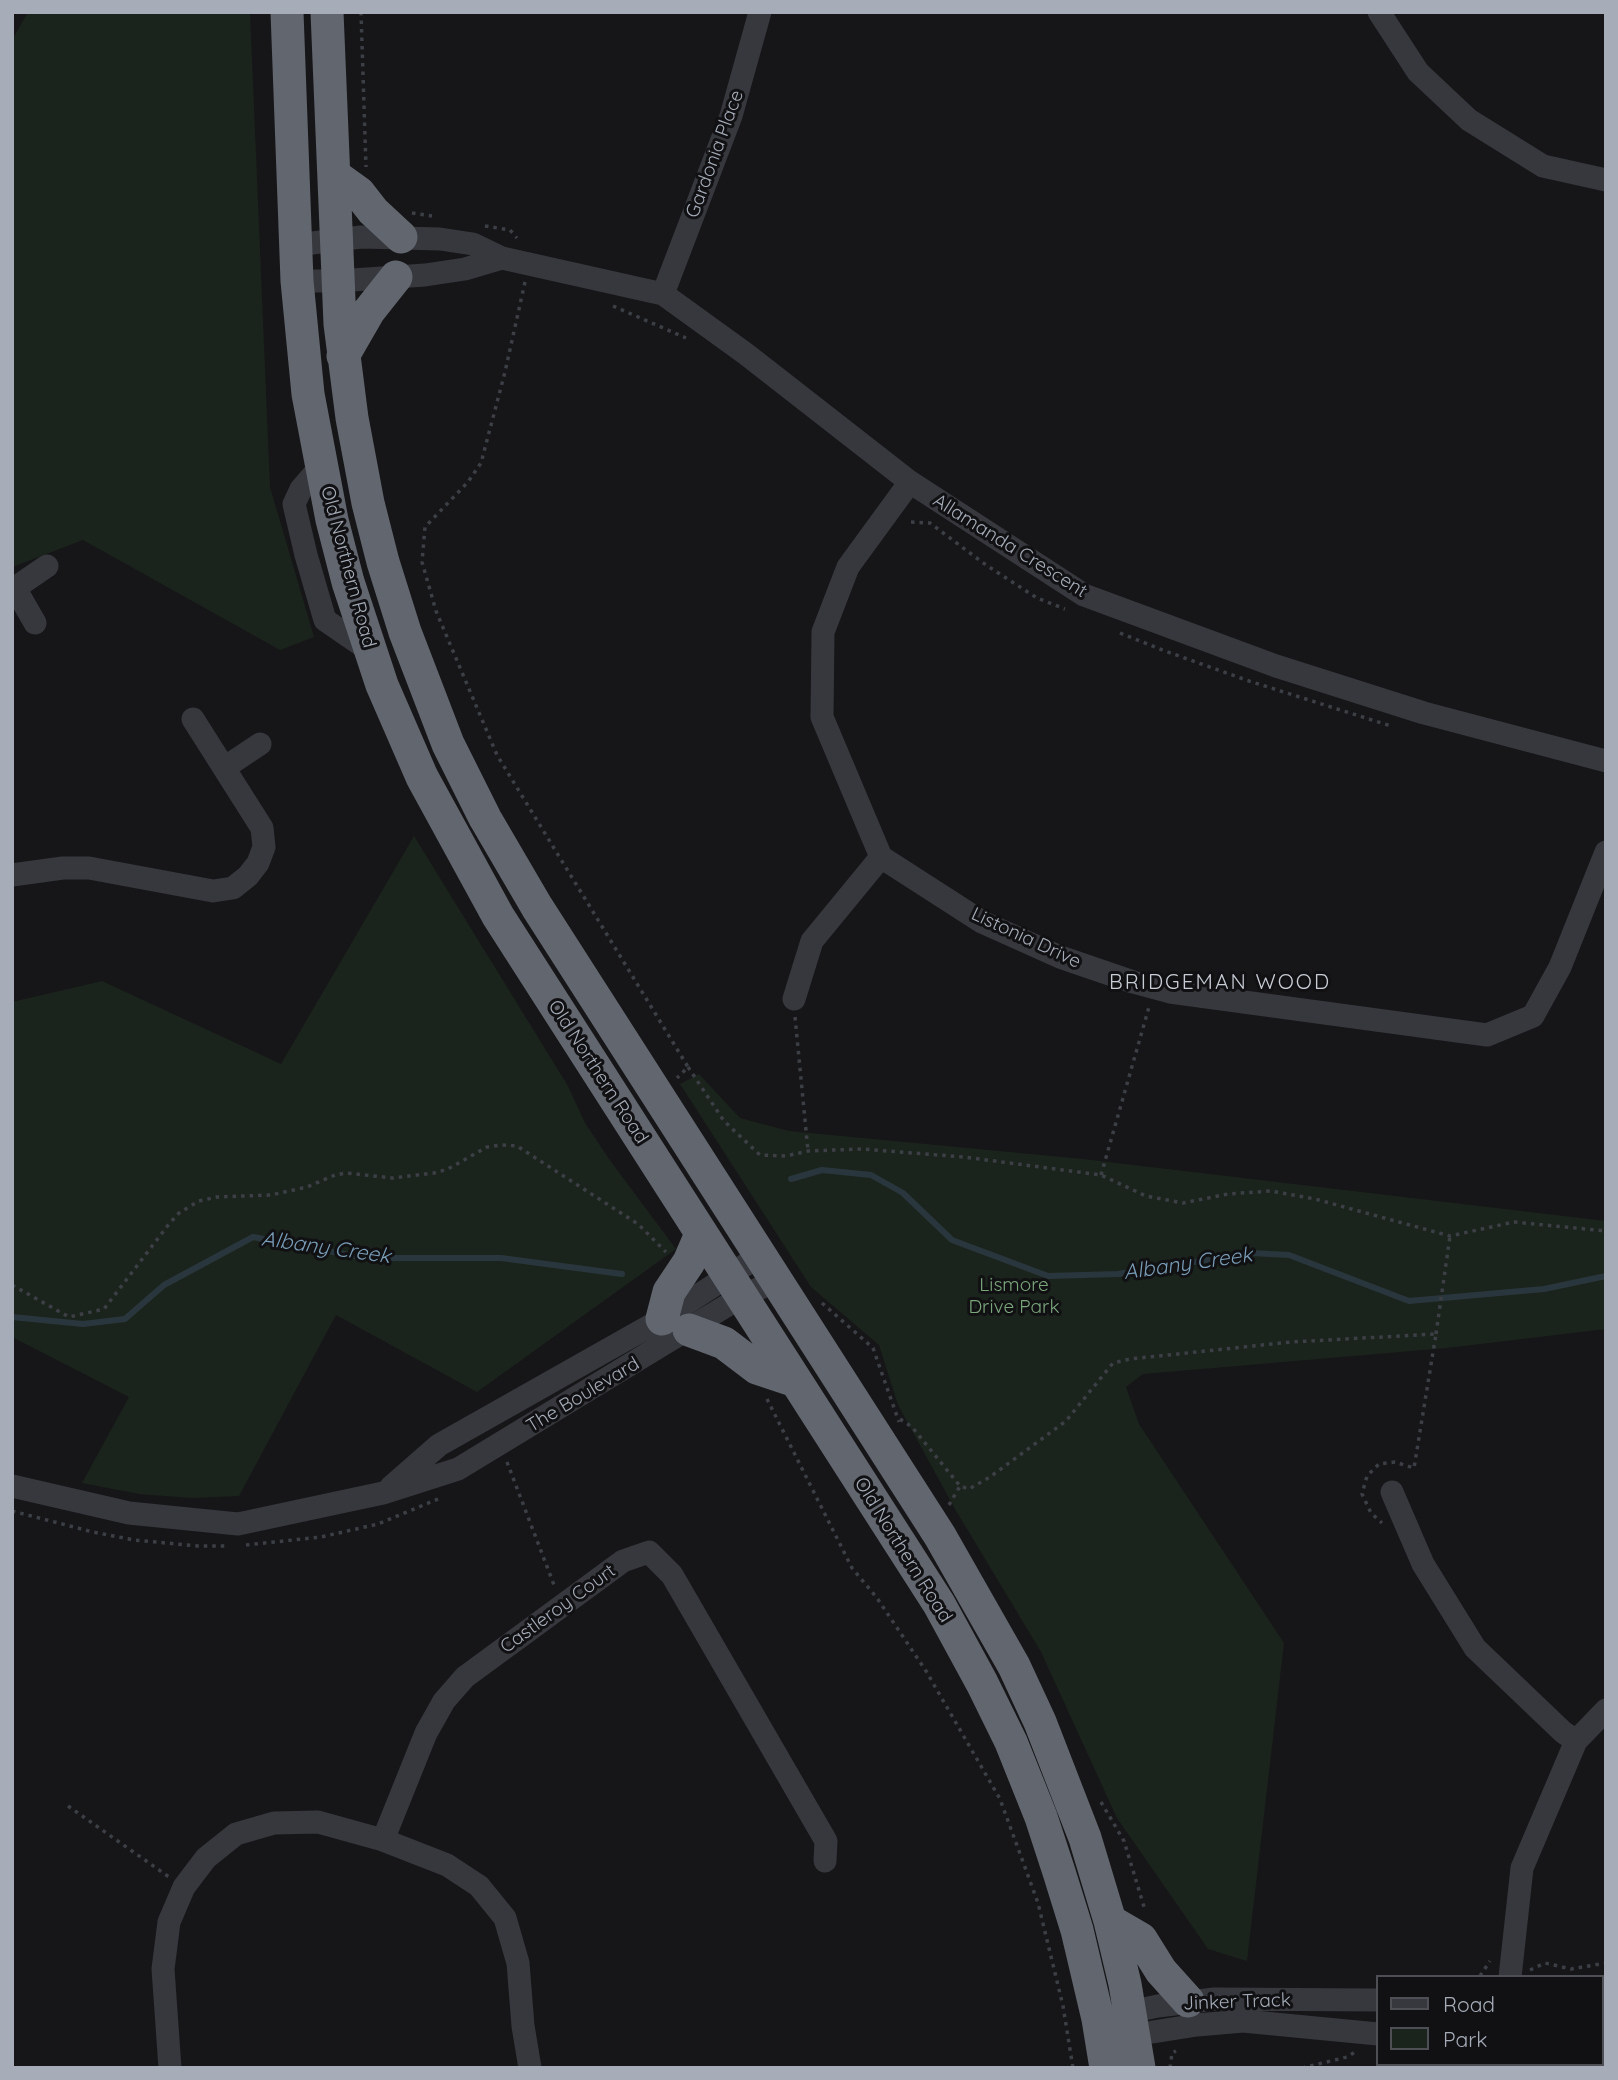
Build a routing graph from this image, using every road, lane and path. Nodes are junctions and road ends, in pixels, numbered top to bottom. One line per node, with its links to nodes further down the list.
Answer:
1 (287, 12): 14 (highway, Old Northern Road)
2 (327, 12): 6 (highway, Old Northern Road)
3 (361, 12): 7 (path)
4 (760, 12): 20 (street, Gardonia Place)
5 (1379, 12): 8 (street)
6 (334, 175): 11 (highway); 13 (highway, Old Northern Road)
7 (370, 178)
8 (1606, 180)
9 (434, 217): 11 (path)
10 (473, 223): 12 (path)
11 (405, 224): 13 (street, Allamanda Crescent); 15 (street, Allamanda Crescent)
12 (517, 238)
13 (336, 240): 14 (street, Allamanda Crescent); 18 (highway, Old Northern Road)
14 (296, 244): 17 (highway, Old Northern Road)
15 (502, 258): 16 (street, Allamanda Crescent); 20 (street, Allamanda Crescent)
16 (396, 277): 18 (street, Allamanda Crescent); 23 (highway)
17 (297, 281): 18 (street, Allamanda Crescent); 42 (highway, Old Northern Road)
18 (338, 281): 23 (highway, Old Northern Road)
19 (535, 284): 37 (path)
20 (663, 294): 24 (street, Allamanda Crescent)
21 (610, 305): 22 (path)
22 (693, 341)
23 (343, 356): 45 (highway, Old Northern Road)
24 (910, 482): 30 (street, Allamanda Crescent); 33 (street)
25 (47, 566): 26 (street)
26 (14, 589): 27 (street)
27 (35, 623)
28 (193, 719): 31 (street)
29 (260, 744): 31 (street)
30 (1606, 761)
31 (224, 768): 34 (street)
32 (1606, 852): 35 (street, Listonia Drive)
33 (881, 857): 35 (street, Listonia Drive); 36 (street)
34 (12, 875)
35 (1155, 989): 40 (path)
36 (794, 999): 39 (path)
37 (688, 1067): 38 (path); 39 (path)
38 (675, 1080)
39 (808, 1151): 40 (path)
40 (1101, 1175): 43 (path)
41 (1606, 1231): 43 (path)
42 (701, 1234): 47 (highway, Old Northern Road); 49 (highway)
43 (1450, 1236): 50 (path)
44 (674, 1261): 46 (path)
45 (767, 1268): 47 (street, The Boulevard); 70 (highway, Old Northern Road)
46 (12, 1285)
47 (735, 1286): 49 (street, The Boulevard); 51 (highway, Old Northern Road)
48 (821, 1301): 52 (path)
49 (676, 1324): 51 (highway); 54 (street, The Boulevard); 58 (street, The Boulevard)
50 (1436, 1334): 56 (path); 60 (path)
51 (796, 1381): 78 (highway, Old Northern Road)
52 (898, 1418): 53 (path); 56 (path)
53 (901, 1427)
54 (500, 1444): 58 (street, The Boulevard); 61 (path)
55 (12, 1486): 58 (street, The Boulevard)
56 (960, 1486): 59 (path)
57 (1392, 1492): 63 (street)
58 (383, 1493)
59 (941, 1495)
60 (1390, 1530)
61 (562, 1607): 66 (street, Castleroy Court); 67 (street, Castleroy Court)
62 (1606, 1710): 63 (street)
63 (1576, 1741): 75 (street)
64 (1098, 1797): 69 (path)
65 (68, 1806): 68 (path)
66 (383, 1840): 68 (street); 82 (street)
67 (825, 1861)
68 (184, 1887): 81 (street)
69 (1149, 1916)
70 (1110, 1921): 77 (highway); 78 (highway, Old Northern Road)
71 (1491, 1960): 74 (path)
72 (1606, 1963): 73 (path)
73 (1534, 1969)
74 (1480, 1975)
75 (1510, 1975)
76 (1376, 2000): 77 (street, Jinker Track)
77 (1188, 2001): 78 (street, Jinker Track)
78 (1114, 2035): 79 (street, Jinker Track); 83 (highway, Old Northern Road)
79 (1371, 2041): 85 (path)
80 (1172, 2053): 84 (path)
81 (170, 2068)
82 (530, 2068)
83 (1139, 2068)
84 (1170, 2068)
85 (1302, 2068)

